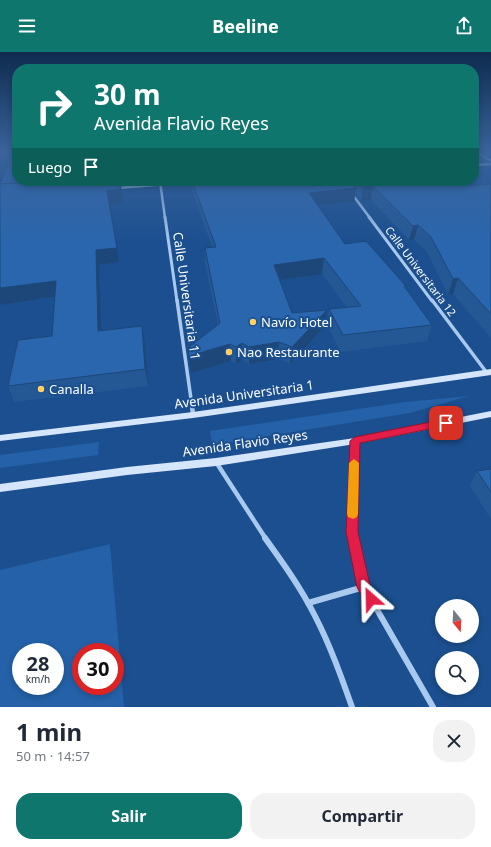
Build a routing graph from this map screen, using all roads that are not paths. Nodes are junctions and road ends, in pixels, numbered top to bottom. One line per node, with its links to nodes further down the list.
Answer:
1 (132, 186): 3 (street)
2 (160, 186): 7 (street, Calle Universitaria 11)
3 (114, 188)
4 (351, 193): 5 (street, Calle Universitaria 12)
5 (489, 372): 7 (main road, Avenida Universitaria 1)
6 (491, 414): 9 (main road, Avenida Flavio Reyes)
7 (193, 415): 8 (main road, Avenida Universitaria 1)
8 (0, 438)
9 (355, 441): 10 (main road, Avenida Flavio Reyes); 12 (street)
10 (216, 462): 11 (main road, Avenida Flavio Reyes); 13 (street)
11 (0, 488)
12 (364, 587): 13 (street); 15 (street)
13 (308, 603): 14 (street)
14 (352, 707)
15 (433, 707)

